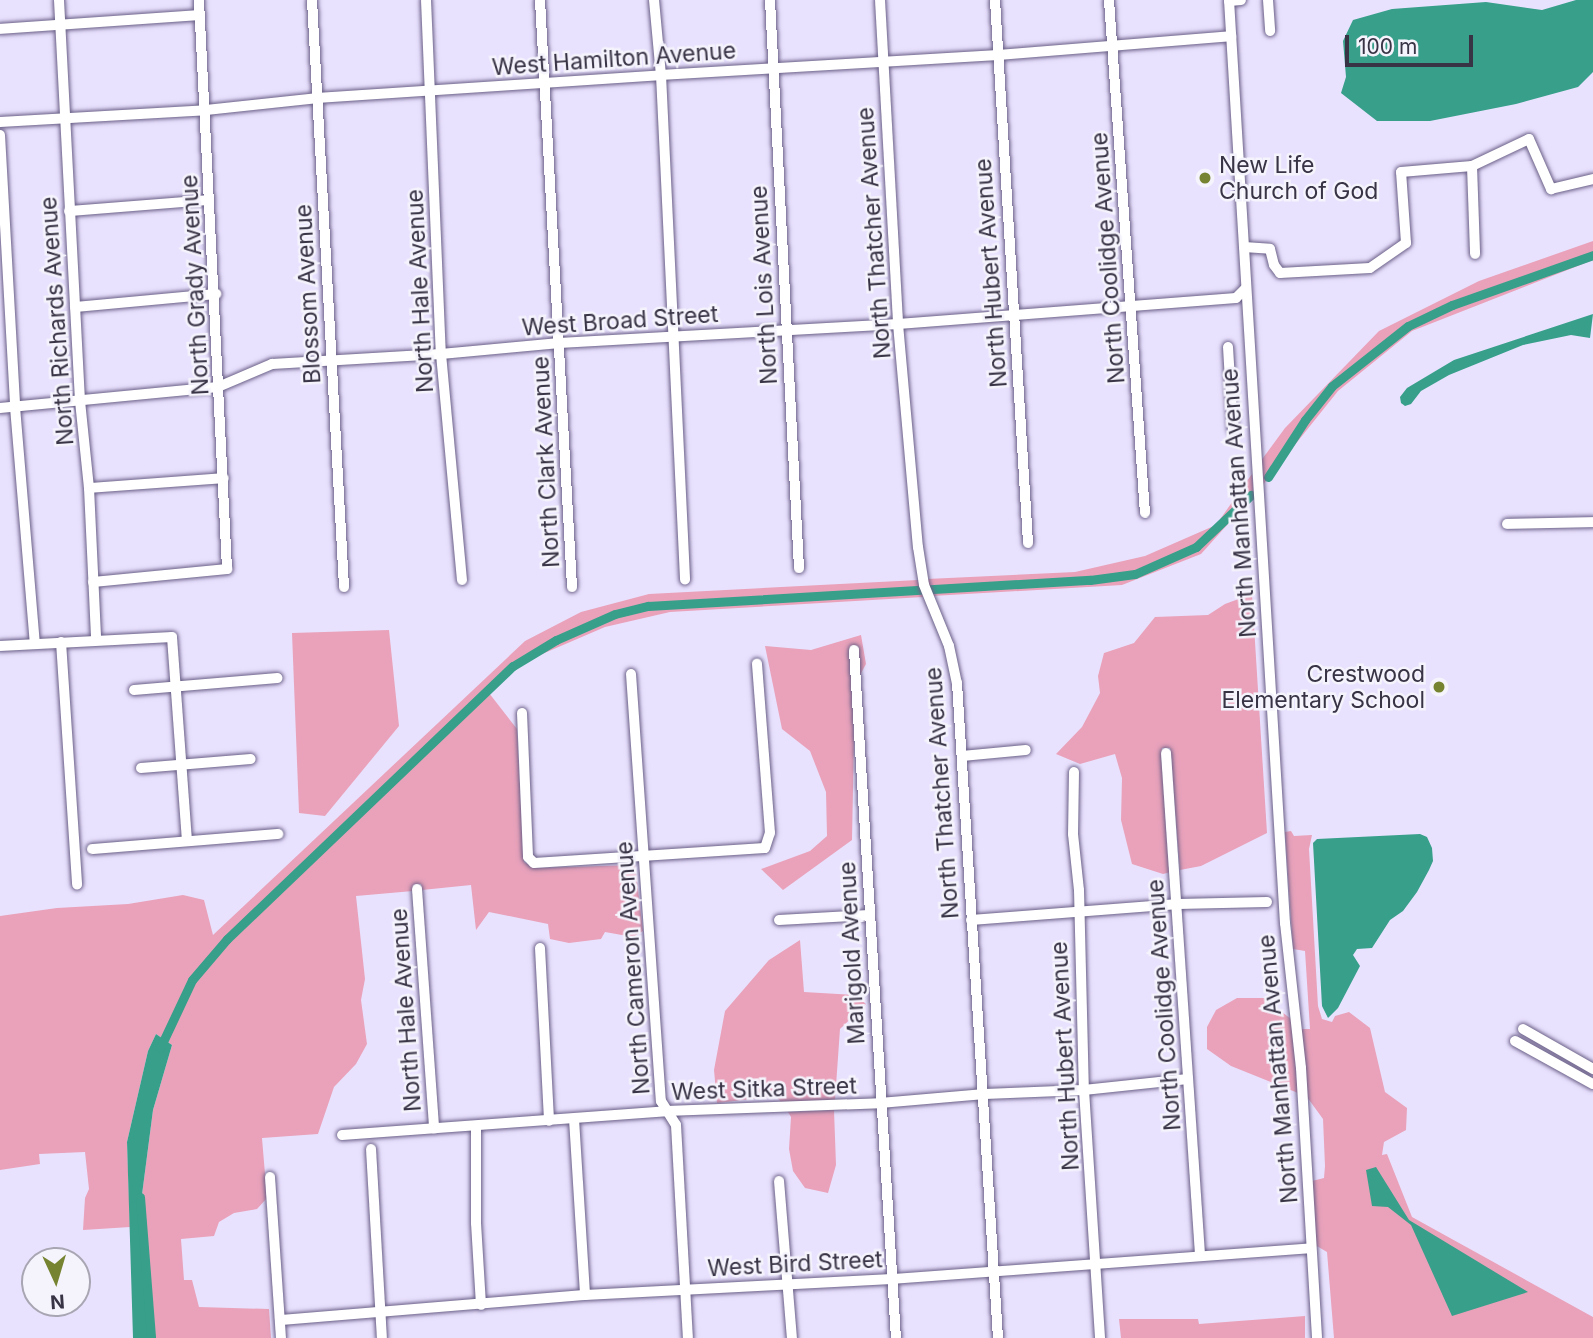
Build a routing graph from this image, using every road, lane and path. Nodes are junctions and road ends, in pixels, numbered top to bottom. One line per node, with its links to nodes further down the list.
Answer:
1 (59, 0): 15 (street, North Richards Avenue)
2 (199, 0): 14 (street, North Grady Avenue)
3 (312, 0): 26 (street, Blossom Avenue)
4 (426, 0): 25 (street, North Hale Avenue)
5 (540, 0): 24 (street, North Clark Avenue)
6 (654, 0): 23 (street)
7 (770, 0): 22 (street, North Lois Avenue)
8 (880, 0): 21 (street, North Thatcher Avenue)
9 (995, 0): 20 (street, North Hubert Avenue)
10 (1109, 0): 19 (street, North Coolidge Avenue)
11 (1229, 0): 12 (street); 18 (street, North Manhattan Avenue)
12 (1241, 0)
13 (1268, 0): 17 (street)
14 (199, 15): 15 (street); 27 (street, North Grady Avenue)
15 (60, 27): 16 (street); 28 (street, North Richards Avenue)
16 (0, 29)
17 (1270, 31)
18 (1231, 36): 19 (street, West Hamilton Avenue); 35 (street, North Manhattan Avenue)
19 (1111, 46): 20 (street, West Hamilton Avenue); 39 (street, North Coolidge Avenue)
20 (997, 55): 21 (street, West Hamilton Avenue); 41 (street, North Hubert Avenue)
21 (883, 61): 22 (street, West Hamilton Avenue); 42 (street, North Thatcher Avenue)
22 (774, 68): 23 (street, West Hamilton Avenue); 43 (street, North Lois Avenue)
23 (661, 75): 24 (street, West Hamilton Avenue); 44 (street)
24 (545, 83): 25 (street, West Hamilton Avenue); 45 (street, North Clark Avenue)
25 (431, 91): 26 (street, West Hamilton Avenue); 47 (street, North Hale Avenue)
26 (318, 98): 27 (street, West Hamilton Avenue); 48 (street, Blossom Avenue)
27 (206, 110): 28 (street, West Hamilton Avenue); 33 (street, North Grady Avenue)
28 (64, 120): 29 (street, West Hamilton Avenue); 34 (street, North Richards Avenue)
29 (0, 122)
30 (0, 135): 53 (street)
31 (1472, 166): 32 (street); 35 (street); 36 (street)
32 (1593, 179)
33 (209, 200): 34 (street); 38 (street, North Grady Avenue)
34 (69, 211): 40 (street, North Richards Avenue)
35 (1244, 247): 37 (street, North Manhattan Avenue)
36 (1475, 254)
37 (1245, 289): 39 (street, West Broad Street); 50 (street, North Manhattan Avenue)
38 (216, 294): 40 (street); 49 (street, North Grady Avenue)
39 (1132, 305): 41 (street, West Broad Street); 58 (street, North Coolidge Avenue)
40 (75, 307): 52 (street, North Richards Avenue)
41 (1012, 314): 42 (street, West Broad Street); 61 (street, North Hubert Avenue)
42 (898, 324): 43 (street, West Broad Street); 81 (street, North Thatcher Avenue)
43 (784, 330): 44 (street, West Broad Street); 62 (street, North Lois Avenue)
44 (673, 336): 45 (street, West Broad Street); 63 (street)
45 (559, 343): 47 (street, West Broad Street); 67 (street, North Clark Avenue)
46 (1228, 347): 51 (street)
47 (441, 354): 48 (street, West Broad Street); 64 (street, North Hale Avenue)
48 (330, 360): 49 (street, West Broad Street); 66 (street, Blossom Avenue)
49 (218, 387): 52 (street, West Broad Street); 56 (street, North Grady Avenue)
50 (1251, 387): 51 (street); 116 (street, North Manhattan Avenue)
51 (1231, 388): 55 (street)
52 (80, 401): 53 (street, West Broad Street); 57 (street, North Richards Avenue)
53 (15, 407): 54 (street, West Broad Street); 70 (street)
54 (0, 408)
55 (1233, 430)
56 (224, 478): 57 (street); 65 (street, North Grady Avenue)
57 (89, 488): 65 (street, North Richards Avenue)
58 (1145, 513)
59 (1593, 523): 60 (street)
60 (1507, 524)
61 (1028, 543)
62 (799, 568)
63 (685, 579)
64 (461, 580)
65 (93, 582): 68 (street, North Richards Avenue)
66 (344, 587)
67 (572, 587)
68 (96, 639): 69 (street); 76 (street)
69 (61, 642): 70 (street); 90 (street)
70 (35, 643): 71 (street)
71 (0, 646)
72 (854, 650): 95 (street, Marigold Avenue)
73 (757, 663): 89 (street)
74 (631, 674): 89 (street, North Cameron Avenue)
75 (277, 678): 76 (street)
76 (175, 687): 77 (street); 83 (street)
77 (134, 690)
78 (522, 713): 89 (street)
79 (1027, 750): 81 (street)
80 (1166, 753): 93 (street, North Coolidge Avenue)
81 (962, 756): 97 (street, North Thatcher Avenue)
82 (251, 759): 83 (street)
83 (181, 763): 84 (street); 87 (street)
84 (141, 768)
85 (1074, 772): 94 (street, North Hubert Avenue)
86 (278, 834): 87 (street)
87 (187, 840): 88 (street)
88 (92, 849)
89 (643, 858): 107 (street, North Cameron Avenue)
90 (77, 884)
91 (418, 889): 111 (street, North Hale Avenue)
92 (1267, 902): 93 (street)
93 (1178, 904): 94 (street); 102 (street, North Coolidge Avenue)
94 (1078, 913): 97 (street); 104 (street, North Hubert Avenue)
95 (869, 915): 96 (street); 106 (street, Marigold Avenue)
96 (779, 920)
97 (971, 920): 105 (street, North Thatcher Avenue)
98 (540, 948): 109 (street)
99 (1523, 1029): 101 (street)
100 (1515, 1041): 103 (street)
101 (1593, 1069)
102 (1187, 1079): 104 (street, West Sitka Street); 117 (street, North Coolidge Avenue)
103 (1593, 1084)
104 (1084, 1090): 105 (street, West Sitka Street); 118 (street, North Hubert Avenue)
105 (985, 1094): 106 (street, West Sitka Street); 119 (street, North Thatcher Avenue)
106 (880, 1103): 107 (street, West Sitka Street); 120 (street, Marigold Avenue)
107 (666, 1111): 108 (street, West Sitka Street); 122 (street, North Cameron Avenue)
108 (574, 1119): 109 (street, West Sitka Street); 123 (street)
109 (549, 1121): 110 (street, West Sitka Street)
110 (476, 1126): 111 (street, West Sitka Street); 124 (street)
111 (434, 1128): 112 (street, West Sitka Street)
112 (342, 1135)
113 (371, 1149): 125 (street)
114 (270, 1177): 126 (street)
115 (779, 1181): 121 (street)
116 (1311, 1248): 117 (street, West Bird Street); 134 (street, North Manhattan Avenue)
117 (1200, 1254): 118 (street, West Bird Street)
118 (1095, 1264): 119 (street, West Bird Street); 133 (street, North Hubert Avenue)
119 (993, 1271): 120 (street, West Bird Street); 132 (street, North Thatcher Avenue)
120 (892, 1279): 121 (street, West Bird Street); 131 (street, Marigold Avenue)
121 (787, 1284): 122 (street, West Bird Street); 130 (street)
122 (684, 1289): 123 (street, West Bird Street); 129 (street, North Cameron Avenue)
123 (585, 1295): 124 (street, West Bird Street)
124 (481, 1305): 125 (street, West Bird Street)
125 (380, 1311): 126 (street, West Bird Street); 128 (street)
126 (280, 1321): 127 (street)
127 (281, 1338)
128 (382, 1338)
129 (688, 1338)
130 (792, 1338)
131 (895, 1338)
132 (998, 1338)
133 (1100, 1338)
134 (1317, 1338)

